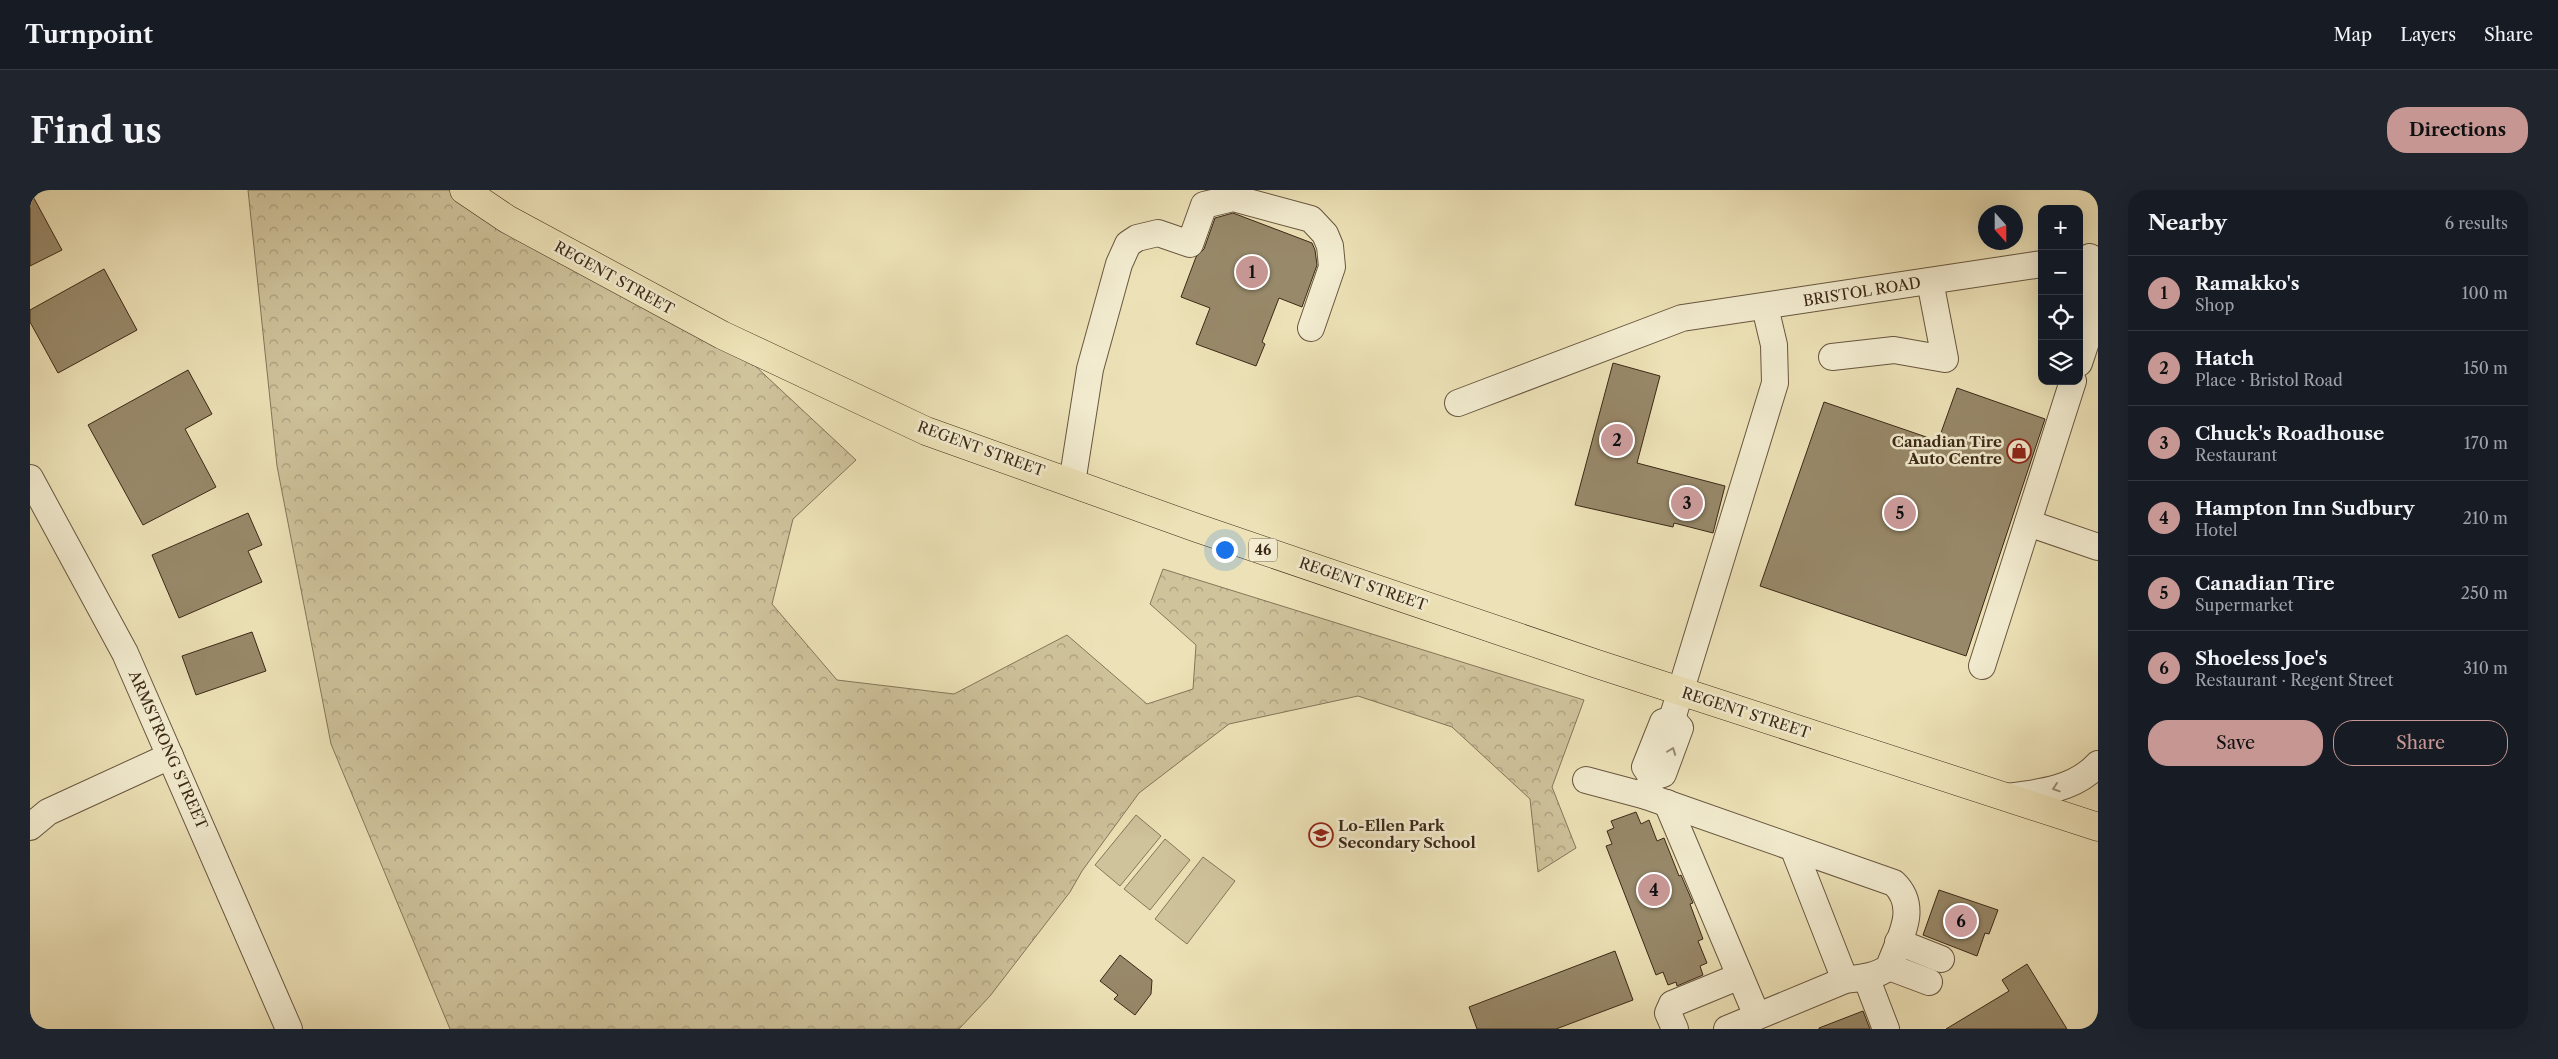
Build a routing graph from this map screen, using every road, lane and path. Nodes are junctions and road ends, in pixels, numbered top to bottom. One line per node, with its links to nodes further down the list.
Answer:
1 (464, 190): 13 (main road, REGENT STREET / 46)
2 (2089, 257): 7 (street)
3 (2038, 265): 4 (street, BRISTOL ROAD)
4 (1930, 281): 5 (street, BRISTOL ROAD); 9 (street)
5 (1765, 307): 11 (street, BRISTOL ROAD); 17 (street)
6 (1311, 328): 13 (street)
7 (2093, 335): 8 (street)
8 (2083, 355)
9 (1832, 357)
10 (2072, 385): 14 (street)
11 (1458, 403)
12 (30, 478): 18 (street, ARMSTRONG STREET)
13 (1072, 483): 17 (main road, REGENT STREET / 46)
14 (2028, 523): 15 (street); 16 (street)
15 (2098, 547)
16 (1982, 666)
17 (1682, 693): 21 (street); 22 (main road, REGENT STREET / 46)
18 (170, 756): 23 (street); 32 (street, ARMSTRONG STREET)
19 (2098, 764): 22 (street, one-way to 22)
20 (1586, 780): 21 (street)
21 (1655, 792): 25 (street); 29 (street)
22 (2005, 797): 24 (main road, REGENT STREET / 46)
23 (30, 827)
24 (2098, 827)
25 (1799, 850): 26 (street); 28 (street)
26 (1898, 942): 27 (street); 28 (street)
27 (1941, 959)
28 (1867, 975): 30 (street); 31 (street); 35 (street)
29 (1740, 976): 31 (street); 33 (street)
30 (1929, 982)
31 (1757, 1016): 34 (street)
32 (289, 1029)
33 (1675, 1029)
34 (1727, 1029)
35 (1886, 1029)

